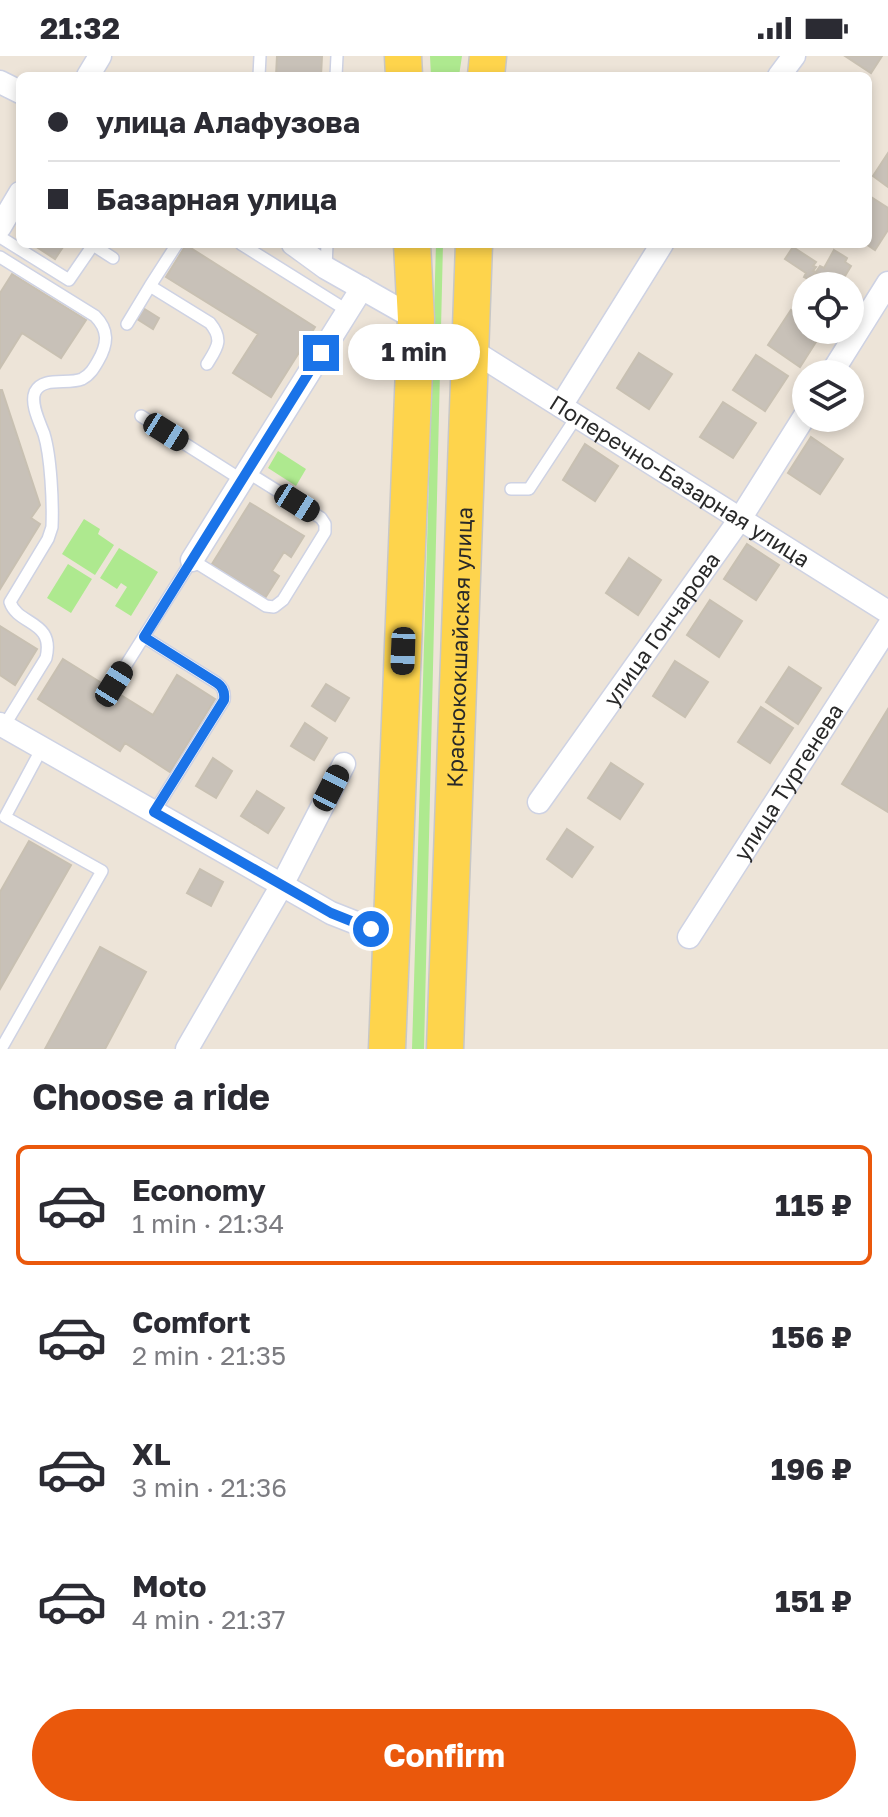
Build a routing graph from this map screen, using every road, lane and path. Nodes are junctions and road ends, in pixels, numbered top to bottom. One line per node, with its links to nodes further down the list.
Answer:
1 (16, 200): 2 (street)
2 (0, 227)
3 (18, 248): 4 (lane)
4 (91, 248)
5 (98, 248): 14 (lane)
6 (174, 248): 17 (lane)
7 (247, 248): 19 (lane)
8 (298, 248): 15 (street)
9 (327, 248): 15 (lane)
10 (412, 248): 20 (main road)
11 (474, 248): 22 (main road, Краснококшайская улица)
12 (660, 248): 25 (street)
13 (0, 257): 36 (lane)
14 (113, 258)
15 (326, 268): 18 (street)
16 (888, 283): 23 (street)
17 (150, 286): 21 (lane); 24 (lane)
18 (362, 288): 19 (street); 20 (street)
19 (348, 311): 28 (street)
20 (416, 319): 42 (main road)
21 (127, 324)
22 (470, 349): 25 (street, Поперечно-Базарная улица); 47 (main road, Краснококшайская улица)
23 (840, 360)
24 (207, 364)
25 (569, 411): 29 (lane); 30 (street, Поперечно-Базарная улица)
26 (141, 416): 28 (lane)
27 (795, 432): 30 (street, улица Гончарова)
28 (245, 476): 31 (street); 31 (lane)
29 (511, 489)
30 (740, 519): 32 (street, Поперечно-Базарная улица); 39 (street, улица Гончарова)
31 (192, 560): 34 (lane)
32 (888, 612)
33 (888, 627): 43 (street, улица Тургенева)
34 (144, 637): 35 (lane); 40 (lane)
35 (114, 684)
36 (2, 725): 37 (street)
37 (42, 748): 40 (street); 44 (lane)
38 (344, 764): 41 (street)
39 (539, 802)
40 (154, 812): 41 (street)
41 (282, 885): 42 (street); 45 (street)
42 (392, 937): 46 (main road)
43 (689, 937)
44 (1, 1049)
45 (187, 1049)
46 (387, 1049)
47 (445, 1049)

